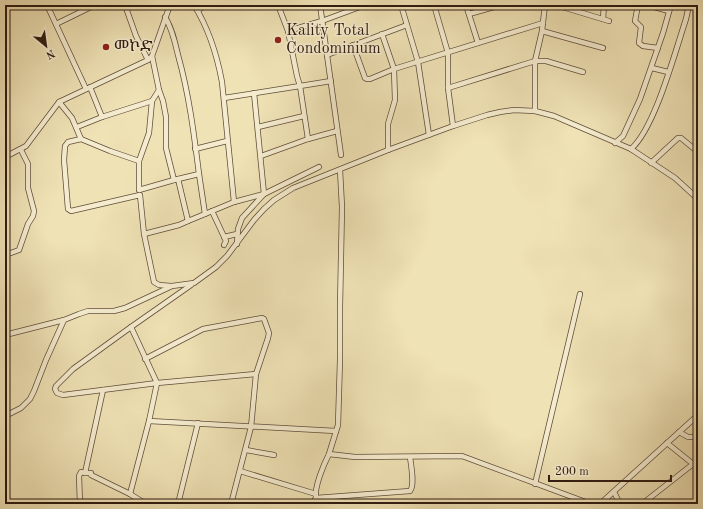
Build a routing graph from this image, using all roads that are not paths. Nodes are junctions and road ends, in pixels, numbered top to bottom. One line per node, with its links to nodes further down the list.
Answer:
1 (47, 5): 33 (street)
2 (95, 5): 33 (street)
3 (125, 5): 45 (street)
4 (164, 5): 24 (street)
5 (170, 5): 24 (street)
6 (194, 5): 25 (street)
7 (204, 5): 25 (street)
8 (278, 5): 35 (street)
9 (320, 5): 30 (street)
10 (365, 5): 22 (street)
11 (401, 5): 34 (street)
12 (434, 5): 42 (street)
13 (466, 5): 27 (street)
14 (501, 5): 27 (street)
15 (545, 5): 32 (street)
16 (556, 5): 23 (street)
17 (604, 5): 29 (street)
18 (638, 5): 41 (street)
19 (647, 5): 26 (street)
20 (671, 5): 26 (street)
21 (689, 5): 51 (street)
22 (351, 7): 30 (street)
23 (574, 8): 29 (street)
24 (167, 11): 28 (street)
25 (198, 11): 58 (street)
26 (669, 11): 41 (street)
27 (469, 14): 38 (street)
28 (165, 17): 44 (street); 73 (street)
29 (603, 20): 31 (street)
30 (322, 21): 35 (street); 43 (street)
31 (609, 21)
32 (543, 22): 36 (street); 38 (street)
33 (56, 24): 54 (street)
34 (407, 25): 37 (street); 47 (street)
35 (288, 31): 53 (street)
36 (542, 31): 40 (street); 46 (street)
37 (382, 34): 39 (street); 49 (street)
38 (478, 43): 42 (street)
39 (353, 45): 43 (street); 49 (street)
40 (603, 48)
41 (658, 48): 48 (street)
42 (448, 53): 47 (street); 55 (street)
43 (327, 55): 52 (street)
44 (152, 56): 45 (street); 56 (street)
45 (148, 60): 54 (street)
46 (535, 61): 50 (street); 55 (street); 61 (street)
47 (418, 62): 49 (street); 68 (street)
48 (652, 68): 51 (street); 72 (street)
49 (394, 69): 76 (street)
50 (583, 72)
51 (668, 72): 74 (street)
52 (331, 81): 53 (street); 67 (street)
53 (298, 86): 57 (street); 62 (street)
54 (88, 88): 60 (street); 63 (street)
55 (448, 88): 64 (street)
56 (159, 90): 59 (street); 86 (street)
57 (254, 93): 58 (street); 66 (street)
58 (224, 98): 71 (street)
59 (152, 101): 63 (street); 81 (street)
60 (59, 102): 65 (street); 75 (street)
61 (535, 111): 64 (street); 72 (street)
62 (304, 116): 66 (street); 70 (street)
63 (102, 117): 65 (street)
64 (454, 126): 68 (street)
65 (77, 127): 69 (street)
66 (258, 127): 79 (street)
67 (337, 131): 70 (street); 78 (street)
68 (430, 135): 76 (street)
69 (81, 139): 81 (street); 87 (street)
70 (308, 139): 79 (street)
71 (227, 141): 73 (street); 90 (street)
72 (615, 143): 74 (street)
73 (195, 149): 85 (street)
74 (631, 149): 82 (street)
75 (21, 150): 80 (street); 99 (street)
76 (388, 150): 84 (street)
77 (698, 152): 82 (street)
78 (341, 154)
79 (261, 156): 88 (street)
80 (5, 157)
81 (140, 161): 87 (street)
82 (651, 163): 89 (street)
83 (320, 167): 88 (street)
84 (340, 170): 97 (street); 115 (street)
85 (199, 174): 86 (street); 92 (street)
86 (176, 179): 87 (street); 93 (street)
87 (140, 192): 94 (street)
88 (264, 194): 90 (street); 95 (street)
89 (698, 199)
90 (234, 202): 91 (street)
91 (212, 211): 92 (street); 96 (street)
92 (205, 214): 93 (street)
93 (188, 221): 94 (street)
94 (144, 234): 101 (street)
95 (237, 234): 96 (street); 97 (street)
96 (224, 237): 98 (street)
97 (237, 244): 100 (street)
98 (224, 245)
99 (5, 255)
100 (194, 283): 101 (street); 104 (street)
101 (172, 286): 103 (street)
102 (580, 294): 127 (street)
103 (64, 320): 105 (street); 111 (street)
104 (130, 327): 106 (street); 109 (street)
105 (5, 335)
106 (145, 359): 107 (street); 108 (street)
107 (256, 374): 108 (street); 114 (street)
108 (157, 383): 109 (street); 112 (street)
109 (104, 390): 126 (street)
110 (698, 415): 116 (street)
111 (5, 416)
112 (149, 421): 113 (street); 129 (street)
113 (198, 423): 114 (street); 133 (street)
114 (251, 427): 115 (street); 119 (street)
115 (336, 431): 120 (street)
116 (679, 432): 117 (street); 118 (street)
117 (698, 437)
118 (667, 443): 123 (street); 128 (street)
119 (246, 450): 121 (street); 125 (street)
120 (329, 454): 122 (street); 130 (street)
121 (274, 455)
122 (410, 457): 127 (street); 130 (street)
123 (693, 464): 124 (street); 139 (street)
124 (698, 468)
125 (240, 471): 130 (street); 134 (street)
126 (86, 473): 129 (street); 131 (street)
127 (535, 484): 136 (street)
128 (614, 492): 137 (street); 138 (street)
129 (130, 494): 132 (street)
130 (316, 496): 135 (street)
131 (80, 504)
132 (146, 504)
133 (178, 504)
134 (231, 504)
135 (312, 504)
136 (591, 504)
137 (600, 504)
138 (620, 504)
139 (642, 504)

